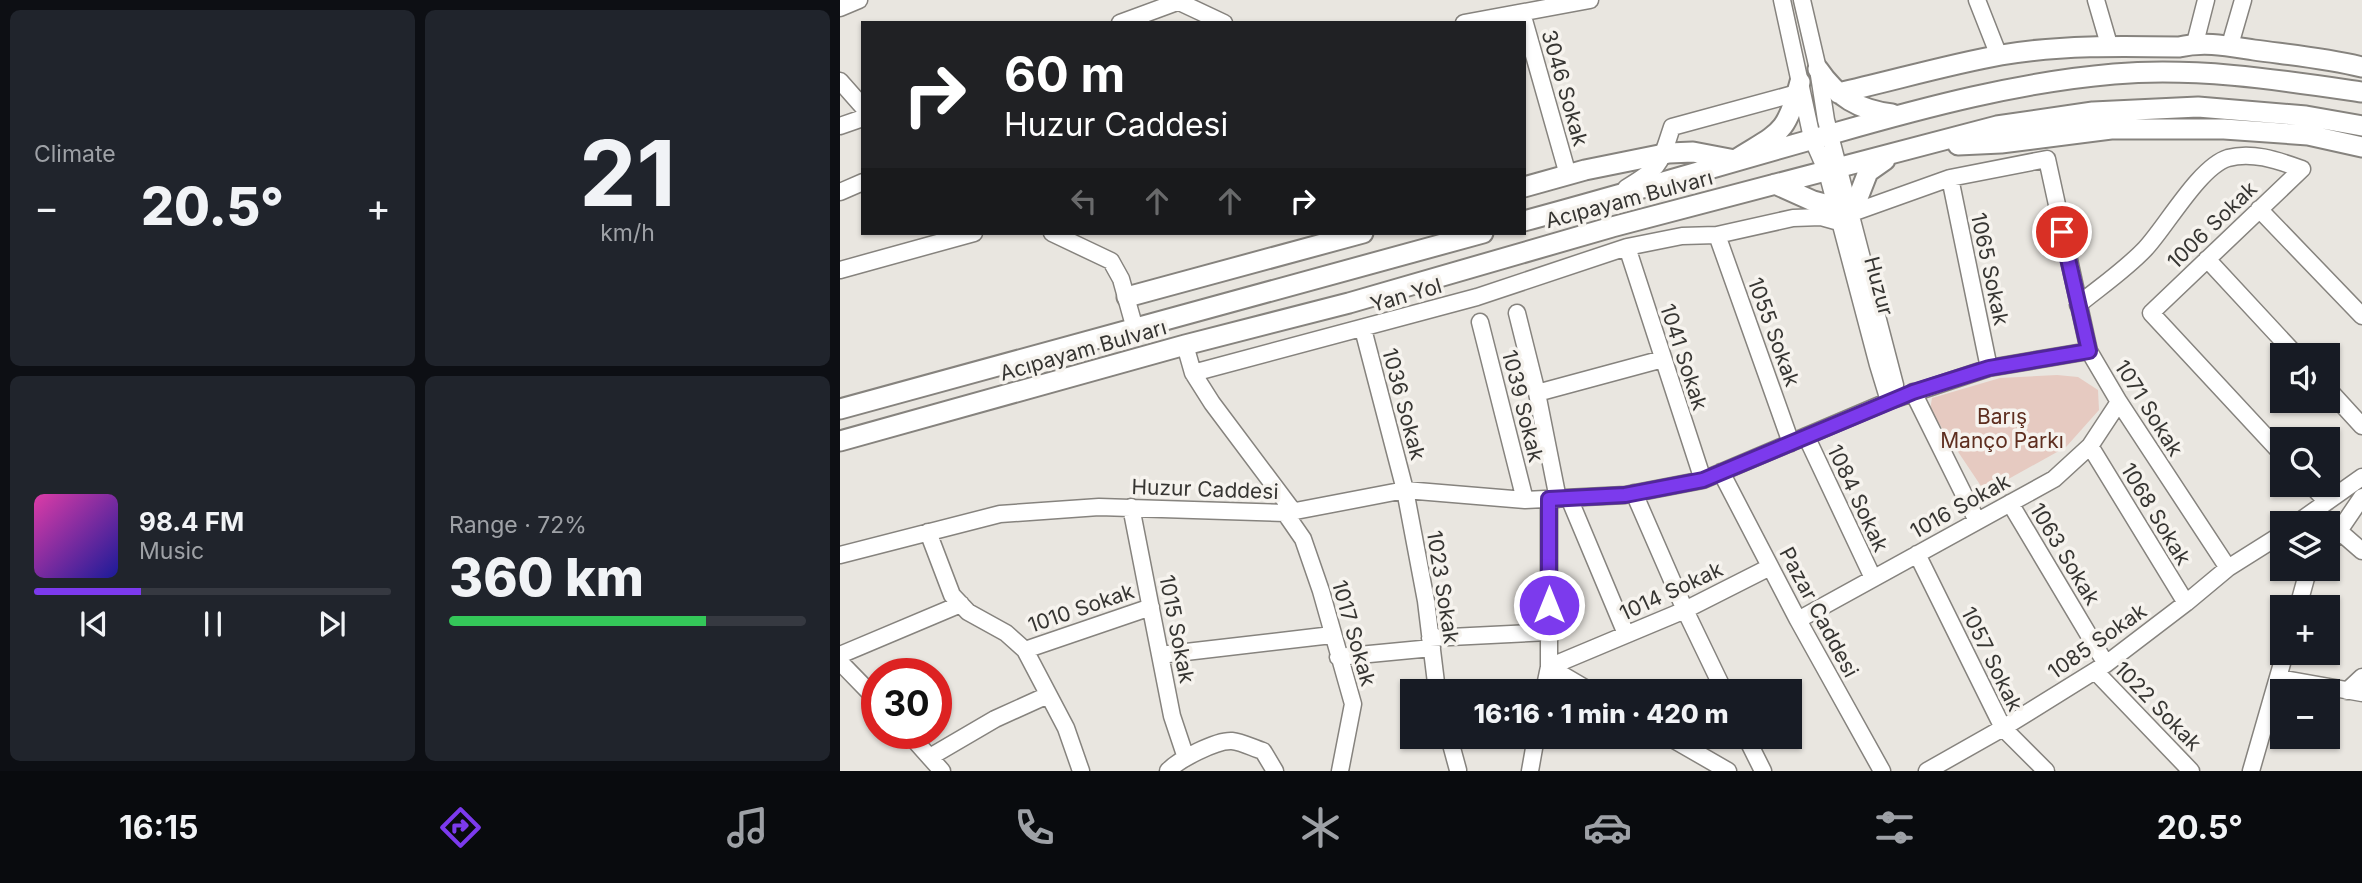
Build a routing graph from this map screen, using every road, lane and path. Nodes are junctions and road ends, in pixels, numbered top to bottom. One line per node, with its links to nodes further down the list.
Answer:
1 (859, 0): 11 (street)
2 (1494, 0): 13 (street)
3 (1590, 0): 12 (street)
4 (1782, 0): 28 (street)
5 (1802, 0): 24 (street)
6 (1977, 0): 22 (street)
7 (2096, 0): 21 (street)
8 (2206, 0): 19 (street)
9 (2243, 0): 20 (street)
10 (1176, 1): 14 (street); 15 (street)
11 (840, 8)
12 (1522, 13): 13 (street); 17 (street, 3046 Sokak)
13 (1497, 17): 16 (street)
14 (1125, 21)
15 (1220, 21)
16 (1475, 21)
17 (1524, 21)
18 (1526, 27): 25 (street, 3046 Sokak)
19 (2195, 43): 20 (main road); 21 (main road)
20 (2230, 45): 23 (main road)
21 (2110, 48): 22 (main road)
22 (1999, 56): 30 (main road)
23 (2362, 68)
24 (1818, 69): 30 (main road); 36 (street)
25 (1540, 78): 27 (street); 42 (street, 3046 Sokak)
26 (840, 81): 31 (street)
27 (1526, 82)
28 (1798, 88): 36 (street); 39 (street); 40 (main road)
29 (2362, 92): 32 (main road, Acıpayam Bulvarı)
30 (1838, 93): 32 (main road)
31 (861, 105)
32 (1900, 114): 36 (main road, Acıpayam Bulvarı)
33 (861, 119): 34 (street)
34 (840, 126)
35 (2362, 126): 38 (main road, Acıpayam Bulvarı)
36 (1821, 136): 40 (main road, Acıpayam Bulvarı); 41 (street, Huzur)
37 (2362, 147): 38 (main road)
38 (1910, 148): 41 (main road, Acıpayam Bulvarı); 50 (main road)
39 (1663, 154): 40 (main road); 42 (main road); 48 (street)
40 (1735, 160): 48 (main road, Acıpayam Bulvarı)
41 (1833, 170): 45 (main road, Acıpayam Bulvarı); 50 (street, Huzur)
42 (1568, 175): 46 (main road)
43 (1950, 178): 50 (street); 61 (street); 71 (street, 1065 Sokak)
44 (861, 183): 47 (street)
45 (1775, 184): 50 (main road); 68 (main road, Acıpayam Bulvarı)
46 (1526, 186)
47 (840, 192)
48 (1611, 197): 51 (main road, Acıpayam Bulvarı)
49 (2259, 209): 58 (street, 1006 Sokak); 61 (street, 1006 Sokak); 63 (street)
50 (1842, 214): 56 (street, Yan Yol); 74 (street, Huzur)
51 (1526, 220)
52 (967, 235): 59 (street)
53 (1056, 235): 60 (street)
54 (1356, 235): 60 (main road)
55 (1476, 235): 65 (main road, Acıpayam Bulvarı)
56 (1717, 235): 57 (street, Yan Yol); 79 (street, 1055 Sokak)
57 (1627, 247): 66 (street, Yan Yol); 70 (street, 1041 Sokak)
58 (2207, 260): 67 (street); 80 (street, 1006 Sokak)
59 (840, 270)
60 (1127, 297): 65 (street)
61 (2078, 305): 69 (street)
62 (1517, 313): 73 (street)
63 (2362, 316)
64 (1480, 321): 91 (street, 1039 Sokak)
65 (1135, 329): 77 (main road, Acıpayam Bulvarı)
66 (1363, 329): 72 (street, Yan Yol); 86 (street, 1036 Sokak)
67 (2285, 343)
68 (1185, 345): 72 (street, 1017 Sokak); 81 (main road, Acıpayam Bulvarı)
69 (2089, 351): 71 (street, 1071 Sokak); 75 (street, 1071 Sokak)
70 (1663, 359): 73 (street); 85 (street, 1041 Sokak)
71 (1989, 368): 74 (street, 1071 Sokak)
72 (1194, 373): 96 (street, 1017 Sokak)
73 (1537, 393): 90 (street)
74 (1901, 396): 79 (street, Huzur Caddesi); 97 (street, Huzur)
75 (2119, 402): 82 (street, 1016 Sokak); 106 (street, 1071 Sokak)
76 (2340, 402): 78 (street)
77 (840, 409)
78 (2362, 426)
79 (1798, 440): 83 (street, Huzur Caddesi); 107 (street, 1084 Sokak)
80 (2270, 441)
81 (840, 442)
82 (2090, 446): 92 (street, 1016 Sokak); 108 (street, 1068 Sokak)
83 (1721, 472): 85 (street, Huzur Caddesi); 105 (street, Pazar Caddesi)
84 (2362, 477): 93 (street)
85 (1703, 480): 87 (street, Huzur Caddesi)
86 (1405, 490): 91 (street, Huzur Caddesi); 96 (street, Huzur Caddesi); 116 (street, 1023 Sokak)
87 (1634, 494): 90 (street, Huzur Caddesi); 111 (street)
88 (2322, 497): 93 (street)
89 (2362, 497): 98 (street)
90 (1558, 498): 91 (street, Huzur Caddesi); 113 (street); 114 (street)
91 (1525, 500)
92 (2010, 502): 97 (street, 1016 Sokak); 124 (street, 1063 Sokak)
93 (2327, 502): 95 (street)
94 (1131, 508): 96 (street, Huzur Caddesi); 99 (street, Huzur Caddesi); 110 (street, 1015 Sokak)
95 (2314, 511)
96 (1289, 512): 115 (street, 1017 Sokak)
97 (1977, 521): 103 (street, 1016 Sokak)
98 (2340, 530)
99 (928, 532): 104 (street, Huzur Caddesi); 109 (street)
100 (2340, 532): 102 (street)
101 (2270, 542): 106 (street, 1085 Sokak)
102 (2362, 551)
103 (1917, 554): 107 (street, 1016 Sokak); 134 (street, 1057 Sokak)
104 (840, 555)
105 (1770, 567): 111 (street, 1014 Sokak); 112 (street, Pazar Caddesi)
106 (2228, 568): 108 (street, 1085 Sokak)
107 (1873, 578): 112 (street, 1016 Sokak)
108 (2186, 603): 124 (street, 1085 Sokak)
109 (961, 604): 117 (street); 118 (street)
110 (1151, 607): 117 (street, 1010 Sokak); 119 (street, 1015 Sokak)
111 (1685, 610): 114 (street, 1014 Sokak); 130 (street)
112 (1798, 620): 151 (street, Pazar Caddesi)
113 (1549, 632): 116 (street); 123 (street)
114 (1626, 634): 123 (street, 1014 Sokak)
115 (1332, 635): 119 (street); 120 (street, 1017 Sokak)
116 (1431, 643): 120 (street); 127 (street, 1023 Sokak)
117 (1025, 650): 133 (street)
118 (840, 655)
119 (1160, 655): 141 (street, 1015 Sokak)
120 (1338, 657): 146 (street, 1017 Sokak)
121 (840, 662): 131 (street)
122 (2281, 665): 126 (street)
123 (1549, 667): 128 (street); 129 (street)
124 (2100, 667): 134 (street, 1085 Sokak); 154 (street, 1022 Sokak)
125 (2362, 677): 132 (street)
126 (2277, 678): 132 (street); 155 (street)
127 (1436, 679)
128 (1546, 679)
129 (1570, 679)
130 (1718, 679)
131 (861, 684)
132 (2355, 692)
133 (1048, 695): 140 (street); 143 (street)
134 (2003, 728): 152 (street, 1085 Sokak); 153 (street, 1057 Sokak)
135 (923, 749): 140 (street)
136 (1453, 749): 147 (street)
137 (1534, 749): 148 (street)
138 (1690, 749): 149 (street)
139 (1752, 749): 150 (street)
140 (930, 757): 142 (street)
141 (1186, 758): 144 (street); 145 (street)
142 (942, 771)
143 (1081, 771)
144 (1168, 771)
145 (1275, 771)
146 (1340, 771)
147 (1460, 771)
148 (1530, 771)
149 (1728, 771)
150 (1763, 771)
151 (1882, 771)
152 (1927, 771)
153 (2046, 771)
154 (2191, 771)
155 (2251, 771)

